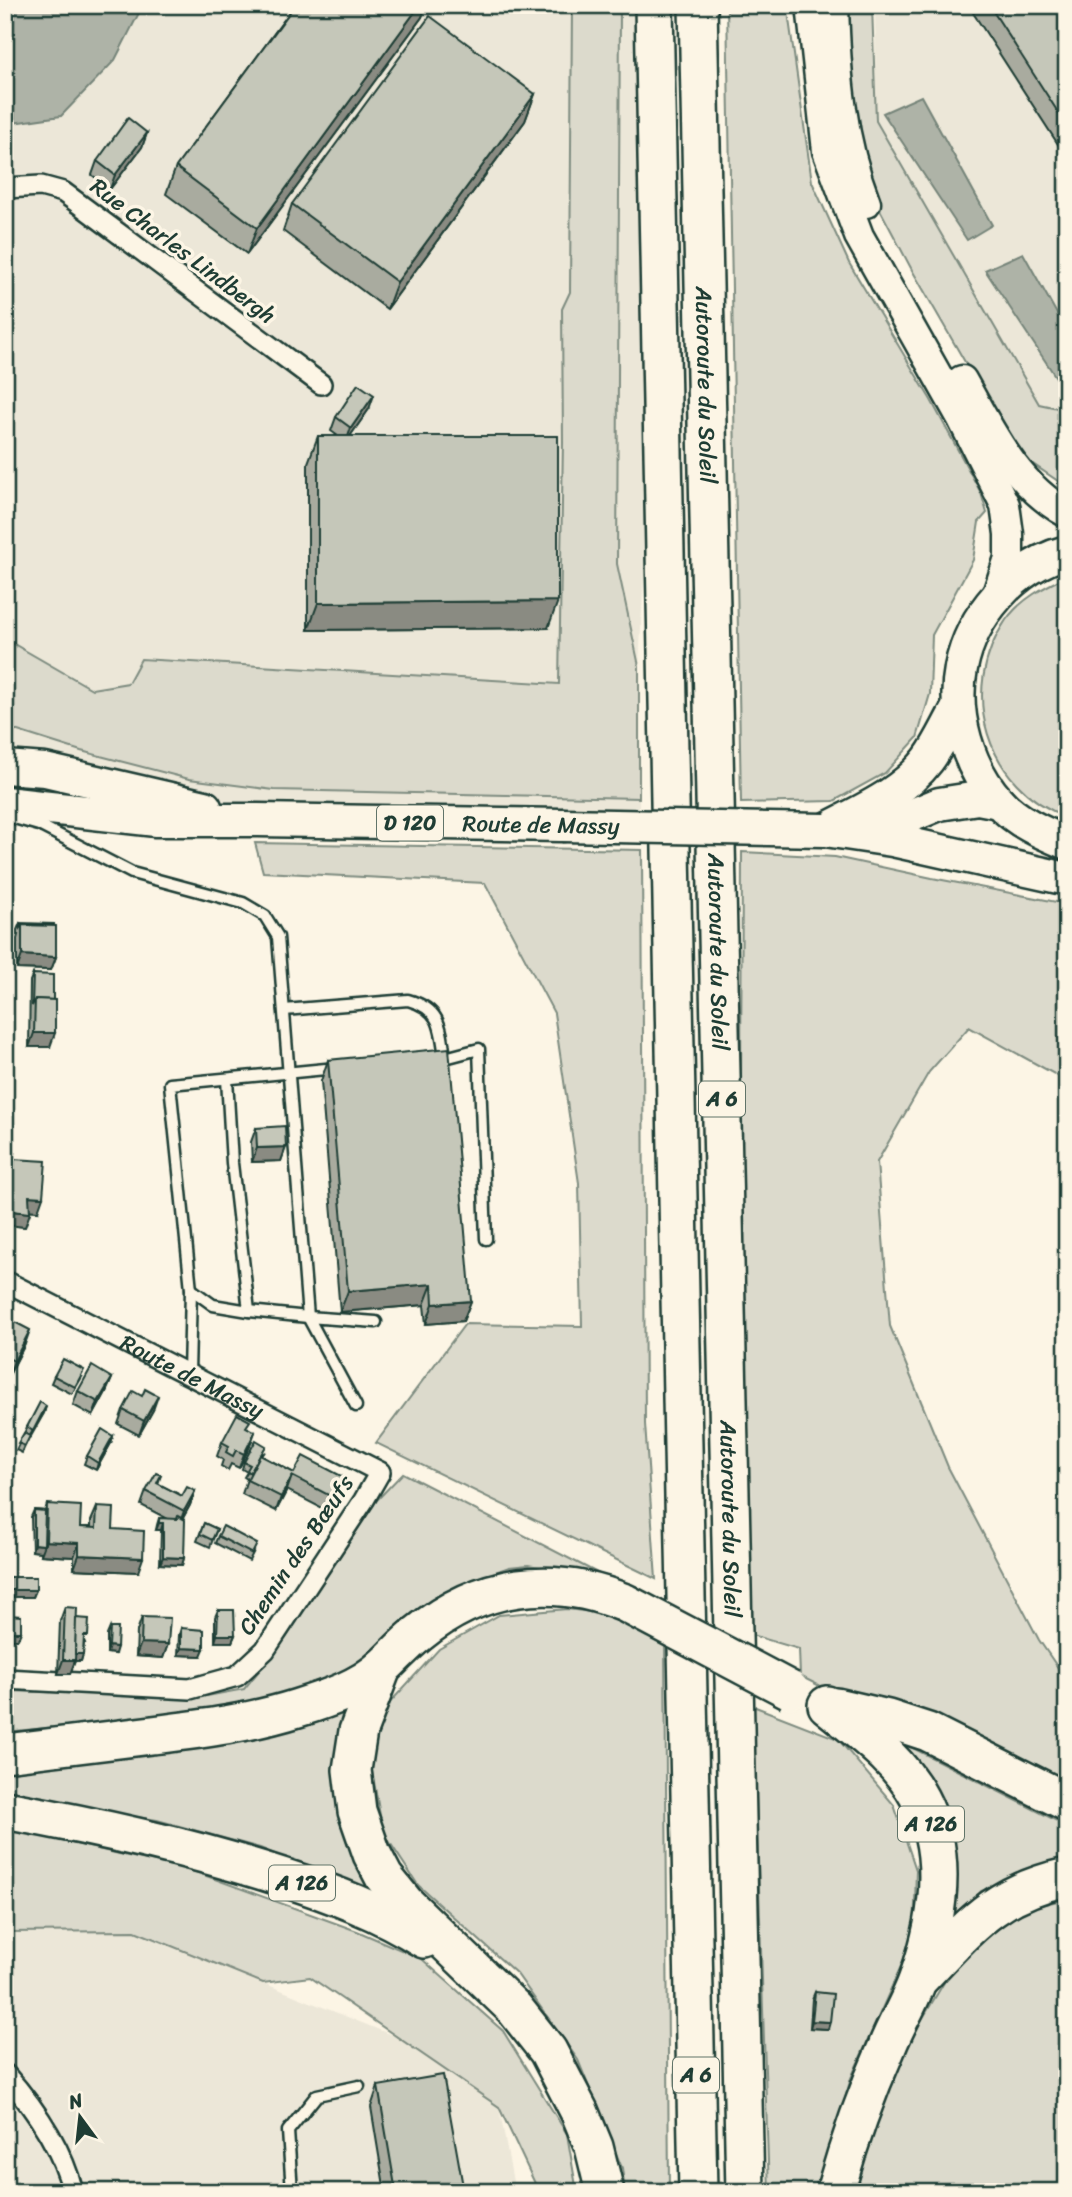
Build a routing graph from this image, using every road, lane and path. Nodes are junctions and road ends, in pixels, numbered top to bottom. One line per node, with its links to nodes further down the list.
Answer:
1 (654, 5): 48 (highway, Autoroute du Soleil / A 6)
2 (698, 5): 49 (highway, Autoroute du Soleil / A 6)
3 (811, 5): 9 (main road)
4 (834, 5): 7 (main road)
5 (5, 188): 6 (street, Rue Charles Lindbergh)
6 (321, 384)
7 (1067, 513)
8 (1067, 552): 9 (main road)
9 (996, 597): 10 (main road)
10 (958, 708): 12 (main road); 16 (main road, Route de Massy / D 120)
11 (5, 767): 15 (main road, Route de Massy / D 120)
12 (999, 802): 16 (main road, Route de Massy / D 120); 17 (main road)
13 (5, 803): 15 (main road, Route de Massy / D 120)
14 (5, 815): 19 (lane)
15 (258, 820): 16 (main road, Route de Massy / D 120, bridge)
16 (825, 830): 18 (main road, D 120)
17 (1067, 843)
18 (1067, 879)
19 (284, 1010): 20 (lane); 23 (lane)
20 (445, 1058): 21 (lane); 25 (lane)
21 (432, 1059)
22 (341, 1068): 23 (lane)
23 (289, 1072): 24 (lane); 29 (lane)
24 (226, 1079): 27 (lane); 28 (lane)
25 (486, 1239)
26 (5, 1281): 31 (street, Route de Massy)
27 (191, 1289): 28 (lane); 31 (lane)
28 (249, 1311): 29 (lane)
29 (308, 1317): 30 (lane); 32 (lane)
30 (376, 1322)
31 (188, 1374): 33 (street, Route de Massy)
32 (356, 1406)
33 (380, 1472): 35 (street, Chemin des Bœufs)
34 (382, 1668): 36 (highway, A 126, bridge); 37 (highway, A 126); 41 (highway)
35 (5, 1679)
36 (827, 1705): 38 (highway); 42 (highway, A 126)
37 (5, 1753)
38 (1065, 1798)
39 (5, 1811): 41 (highway, A 126)
40 (1067, 1877): 42 (highway)
41 (478, 1973): 47 (highway, A 126)
42 (918, 1981): 50 (highway, A 126)
43 (5, 2074): 45 (street)
44 (359, 2086): 46 (lane)
45 (73, 2192)
46 (292, 2192)
47 (605, 2192)
48 (698, 2192)
49 (746, 2192)
50 (835, 2192)

